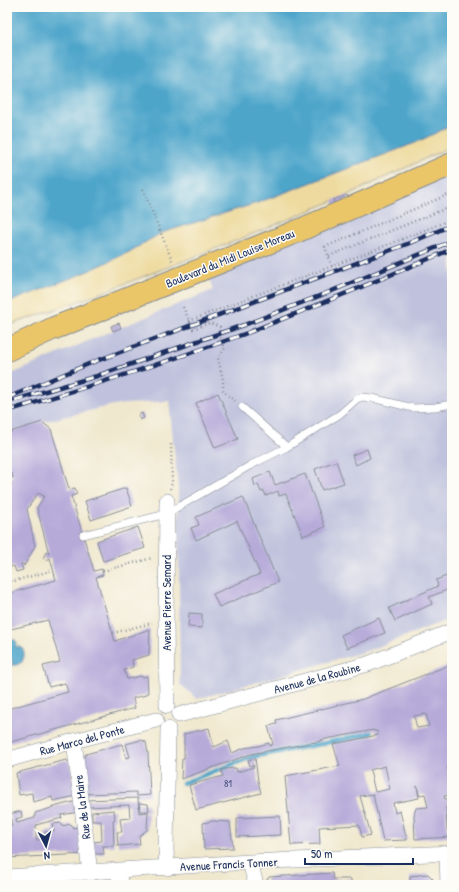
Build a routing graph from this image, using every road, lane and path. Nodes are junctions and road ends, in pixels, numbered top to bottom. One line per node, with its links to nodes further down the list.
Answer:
1 (452, 164): 11 (main road, Boulevard du Midi Louise Moreau)
2 (143, 189): 7 (path)
3 (452, 193): 6 (path)
4 (452, 206): 6 (path)
5 (452, 219): 8 (path)
6 (328, 256): 8 (path)
7 (174, 265)
8 (332, 266): 10 (path)
9 (183, 306): 10 (path)
10 (190, 321): 13 (path)
11 (7, 350)
12 (452, 404): 15 (lane)
13 (242, 407): 15 (lane)
14 (171, 442): 16 (path)
15 (287, 447): 16 (lane)
16 (167, 507): 17 (lane); 18 (street, Avenue Pierre Semard)
17 (83, 535)
18 (166, 554): 20 (path); 22 (street, Avenue Pierre Semard)
19 (53, 570): 21 (path)
20 (103, 572)
21 (7, 583)
22 (166, 620): 24 (path); 25 (street, Avenue Pierre Semard)
23 (452, 631): 26 (street, Avenue de la Roubine)
24 (113, 633)
25 (167, 706): 26 (street); 27 (street)
26 (179, 715): 27 (street)
27 (162, 724): 28 (street, Rue Marco del Ponte); 32 (street)
28 (74, 741): 29 (street, Rue Marco del Ponte); 33 (street, Rue de la Maire)
29 (7, 760)
30 (450, 853): 31 (street, Avenue Francis Tonner); 37 (street)
31 (250, 862): 32 (street, Avenue Francis Tonner); 36 (street)
32 (167, 868): 35 (street, Avenue Francis Tonner)
33 (90, 872): 34 (street, Avenue Francis Tonner); 35 (street, Avenue Francis Tonner)
34 (7, 877)
35 (120, 878)
36 (256, 885)
37 (448, 885)

